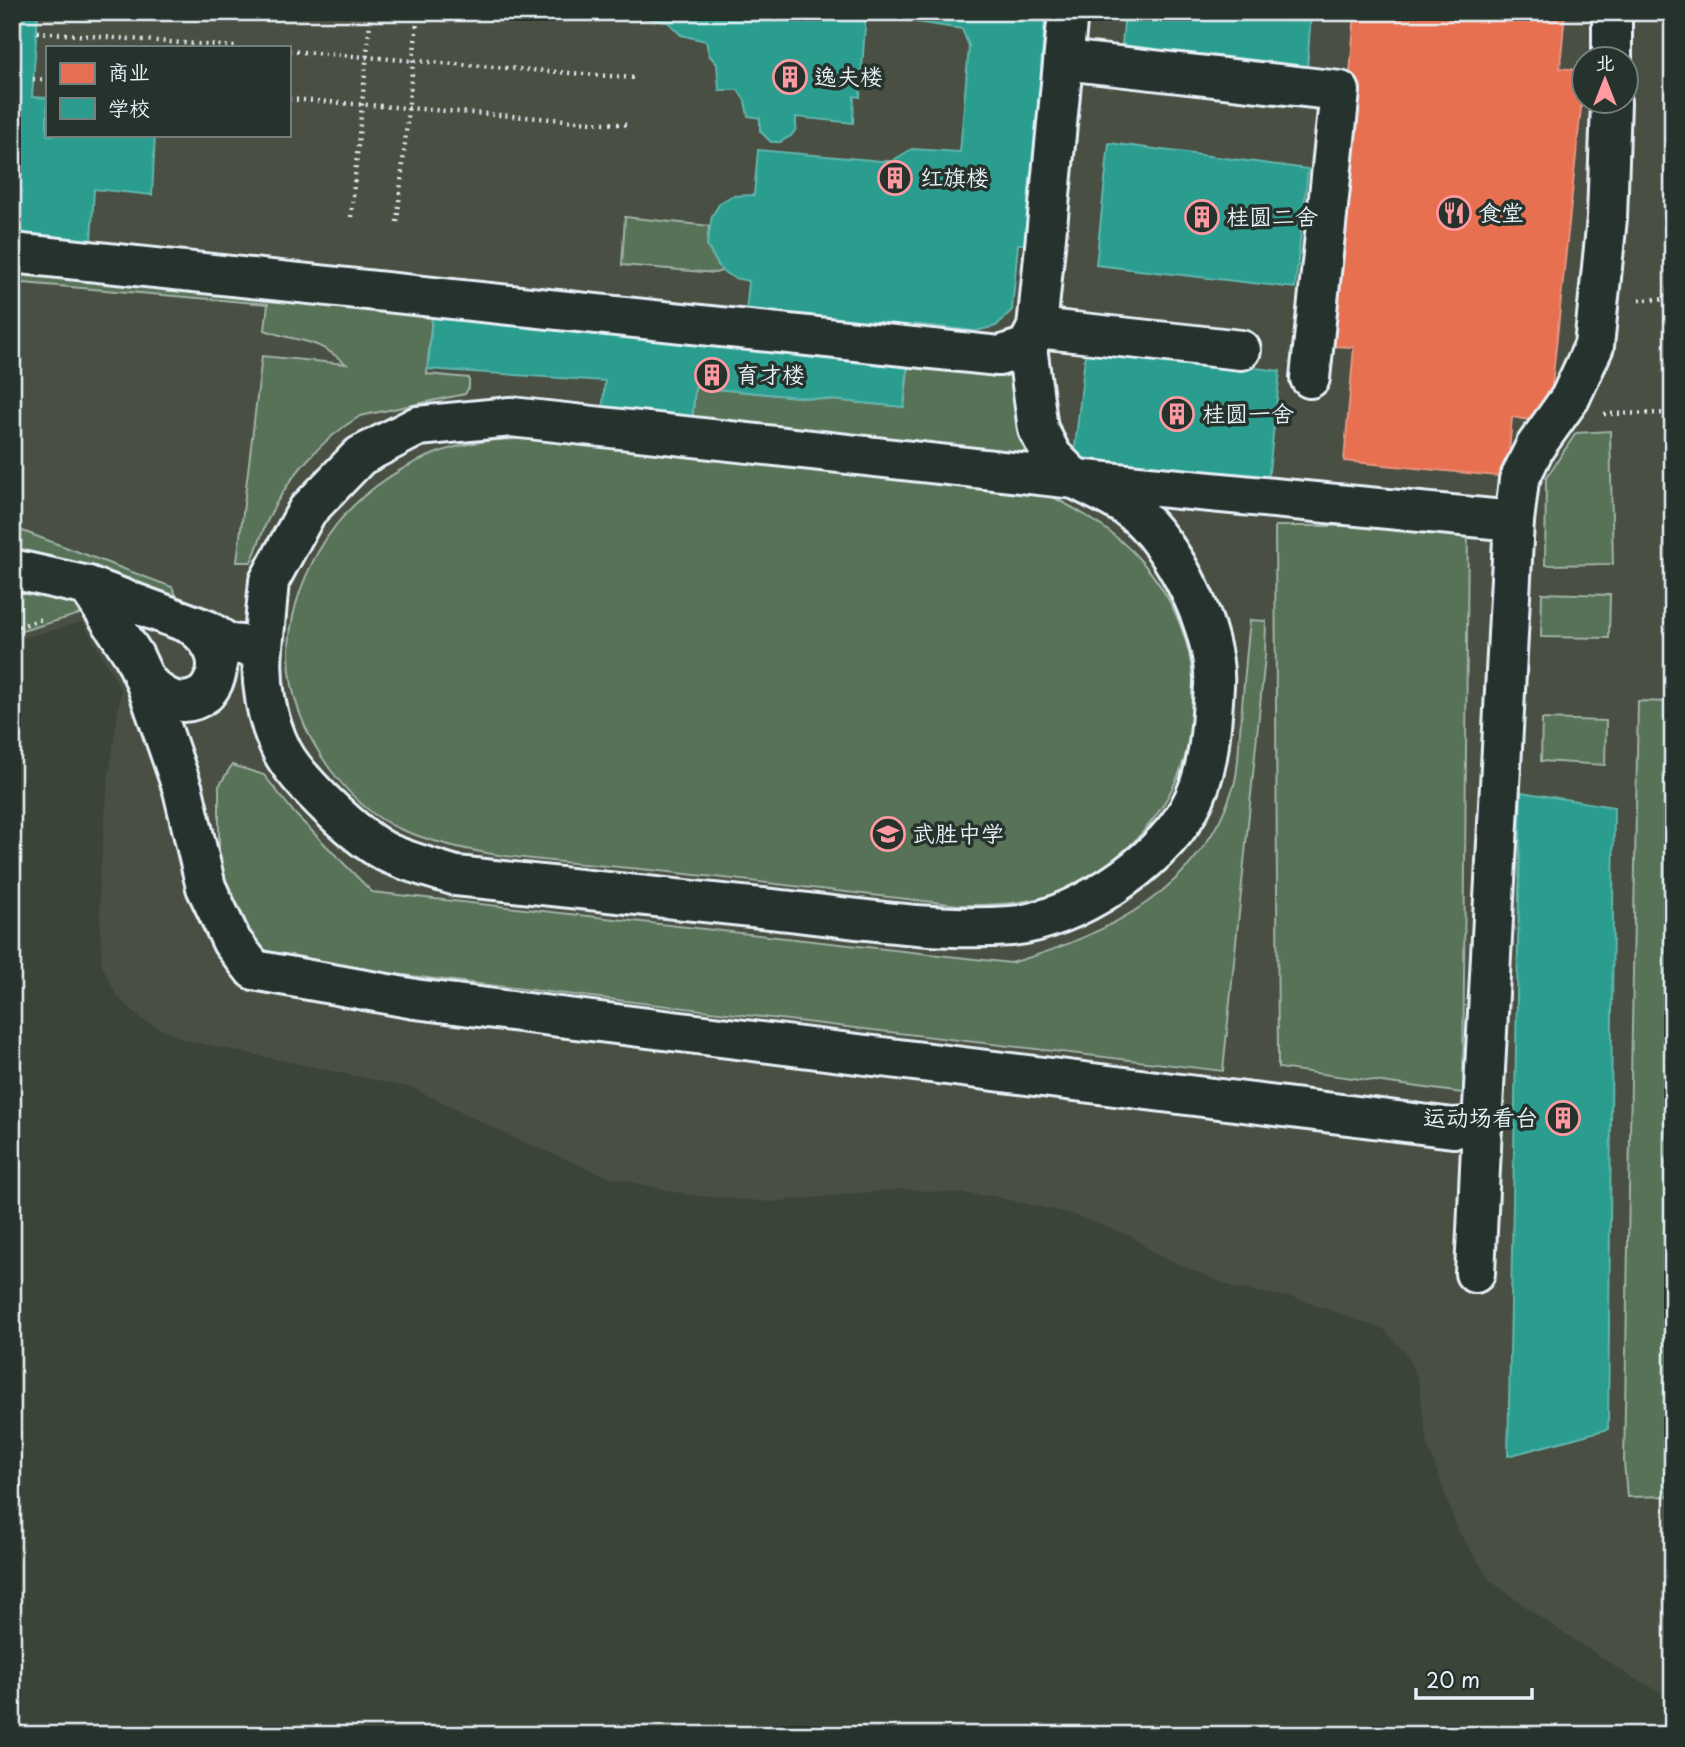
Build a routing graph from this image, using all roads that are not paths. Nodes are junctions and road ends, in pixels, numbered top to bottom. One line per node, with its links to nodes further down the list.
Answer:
1 (1068, 12): 4 (street)
2 (1612, 12): 3 (street)
3 (1612, 46)
4 (1063, 60): 7 (street); 9 (street)
5 (1611, 116): 11 (street)
6 (12, 253): 7 (street)
7 (1032, 337): 8 (street); 10 (street)
8 (1241, 350)
9 (1310, 378)
10 (1075, 479): 11 (street); 15 (street); 15 (street)
11 (1514, 521): 17 (street)
12 (12, 569): 13 (street)
13 (89, 586): 14 (street); 16 (street)
14 (181, 621): 15 (street); 16 (street); 16 (street)
15 (263, 647)
16 (140, 668): 17 (street)
17 (1482, 1126): 18 (street)
18 (1475, 1273)

